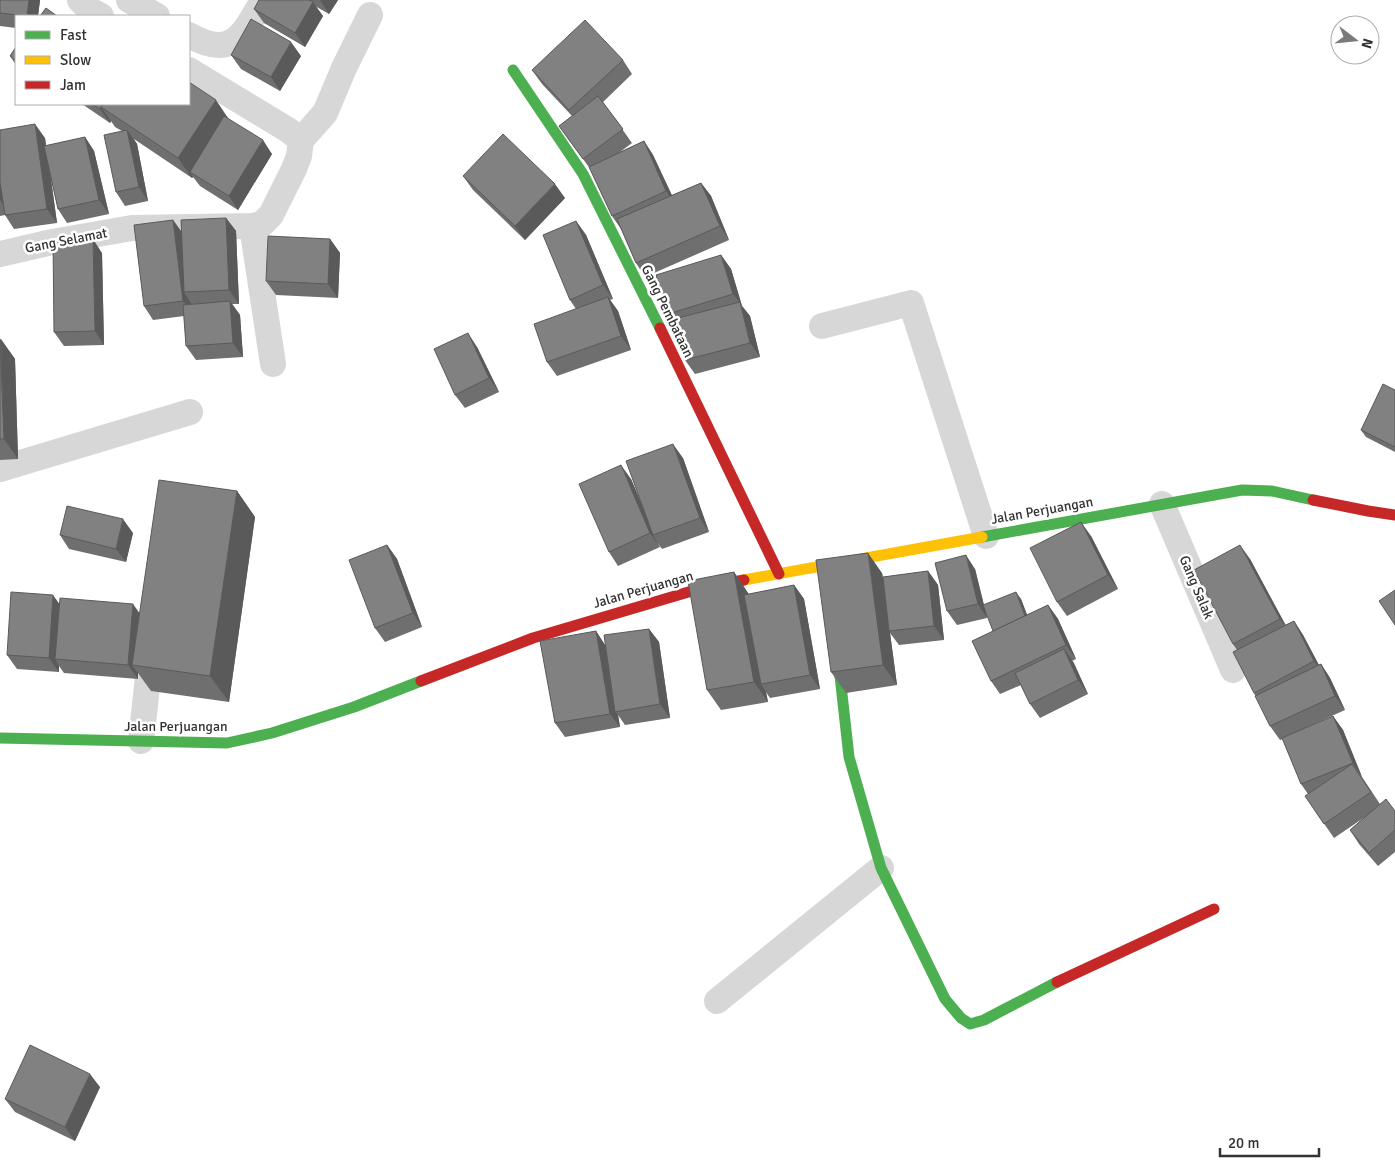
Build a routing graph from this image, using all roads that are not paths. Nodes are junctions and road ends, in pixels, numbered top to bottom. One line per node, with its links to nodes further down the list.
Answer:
1 (80, 0): 4 (street)
2 (129, 0): 5 (street)
3 (263, 0): 7 (street)
4 (98, 15)
5 (155, 15)
6 (370, 15): 10 (street)
7 (190, 36)
8 (513, 70): 20 (street, Gang Pembataan)
9 (190, 71): 10 (street)
10 (301, 140): 11 (street)
11 (252, 226): 12 (street, Gang Selamat); 14 (street)
12 (0, 254)
13 (822, 326): 19 (street)
14 (273, 364)
15 (190, 412): 16 (street)
16 (0, 469)
17 (1162, 504): 18 (street, Jalan Perjuangan); 19 (street, Jalan Perjuangan); 23 (street, Gang Salak)
18 (1395, 515)
19 (986, 536): 20 (street, Jalan Perjuangan)
20 (779, 574): 25 (street, Jalan Perjuangan)
21 (153, 624): 25 (street)
22 (836, 642): 26 (street)
23 (1233, 670)
24 (0, 738): 25 (street, Jalan Perjuangan)
25 (141, 741)
26 (881, 868): 27 (street); 28 (street)
27 (1214, 908)
28 (717, 1001)

